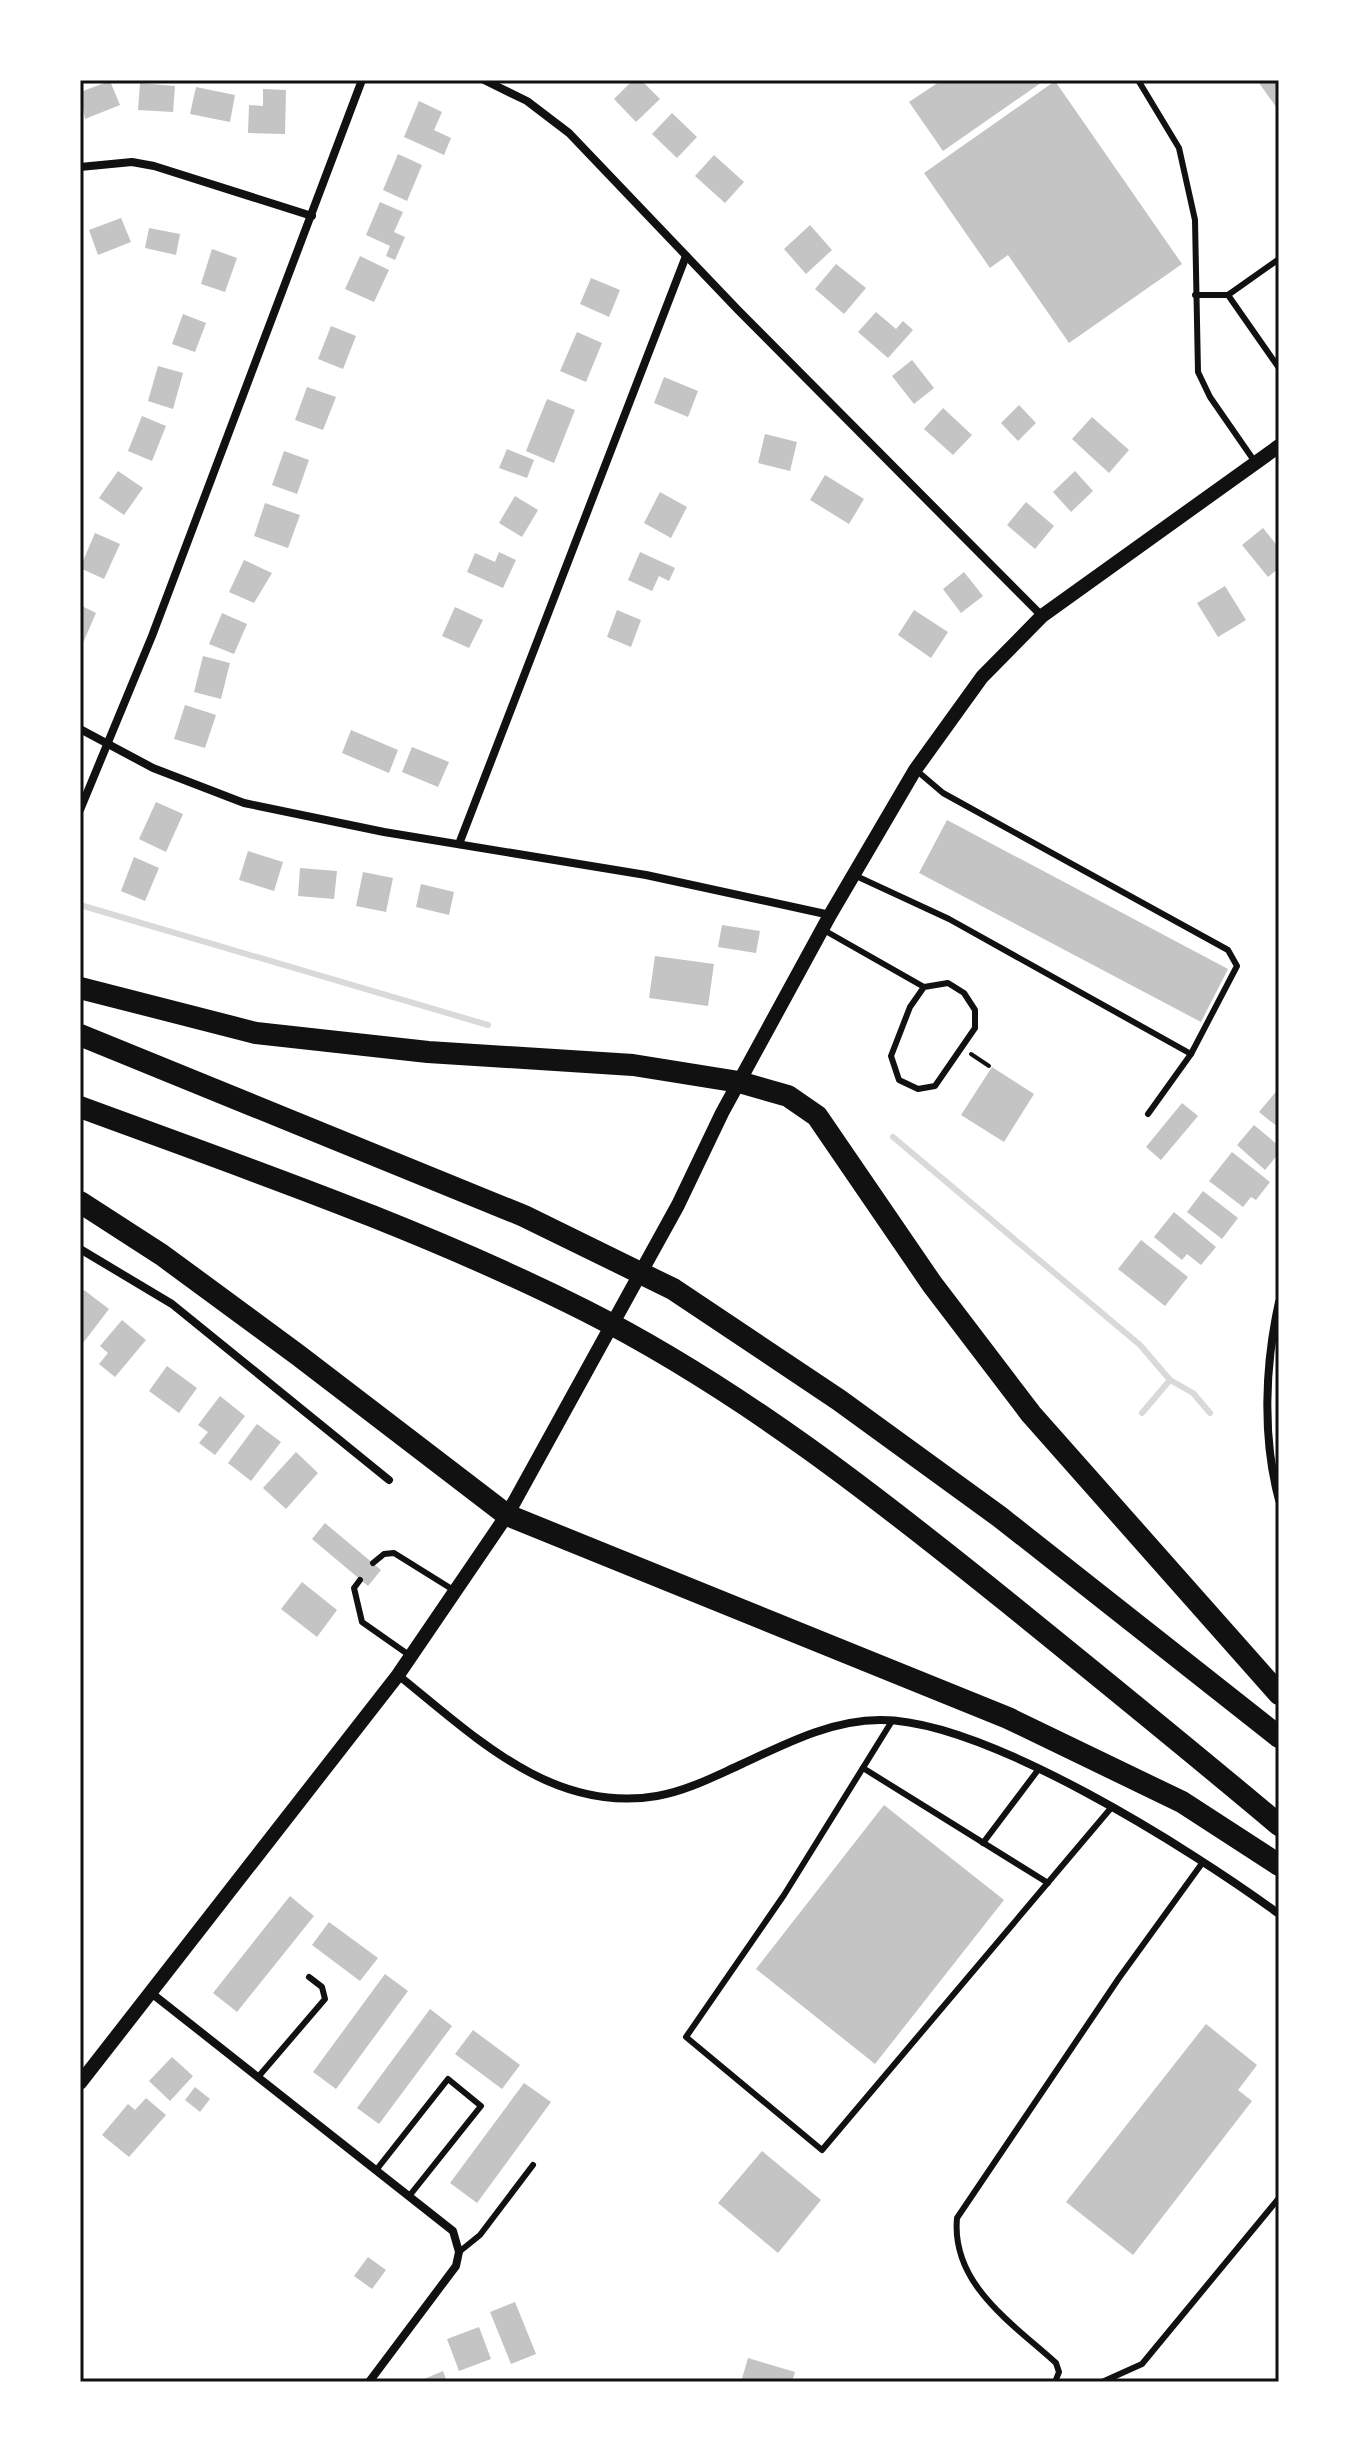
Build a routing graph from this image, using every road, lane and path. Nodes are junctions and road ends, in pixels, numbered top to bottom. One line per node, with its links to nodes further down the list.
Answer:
1 (362, 80): 5 (street)
2 (484, 80): 6 (street)
3 (1138, 80): 8 (lane)
4 (80, 167): 5 (street)
5 (312, 216): 15 (street)
6 (686, 256): 13 (street); 18 (street)
7 (1279, 259): 9 (lane)
8 (1195, 295): 9 (lane); 12 (lane)
9 (1228, 295): 10 (lane)
10 (1279, 368)
11 (1279, 446): 12 (street)
12 (1255, 462): 13 (street)
13 (1042, 616): 16 (street)
14 (80, 729): 15 (street)
15 (106, 744): 17 (street); 18 (street)
16 (915, 770): 19 (street); 26 (lane)
17 (80, 810)
18 (459, 844): 20 (street)
19 (854, 875): 20 (street); 26 (lane)
20 (830, 915): 21 (street)
21 (822, 929): 22 (lane); 28 (street)
22 (924, 987): 25 (lane); 25 (lane)
23 (80, 988): 28 (highway)
24 (80, 1035): 44 (highway)
25 (961, 1047): 27 (path)
26 (1191, 1054): 30 (lane)
27 (989, 1066)
28 (739, 1082): 36 (street); 42 (highway)
29 (80, 1107): 48 (highway)
30 (1148, 1114)
31 (80, 1202): 36 (highway)
32 (80, 1249): 34 (street)
33 (1279, 1302): 35 (street)
34 (389, 1480)
35 (1279, 1500)
36 (507, 1515): 39 (street); 51 (highway)
37 (373, 1563): 39 (lane)
38 (360, 1580): 40 (lane)
39 (457, 1592): 40 (street)
40 (412, 1657): 41 (street)
41 (398, 1675): 43 (street); 55 (street)
42 (1279, 1694)
43 (892, 1721): 45 (lane); 46 (street)
44 (1279, 1737)
45 (863, 1768): 49 (lane); 52 (lane)
46 (1038, 1770): 47 (street); 49 (lane)
47 (1111, 1808): 50 (street); 52 (lane)
48 (1279, 1825)
49 (983, 1843): 52 (lane)
50 (1203, 1862): 53 (street); 64 (lane)
51 (1279, 1865)
52 (1048, 1883)
53 (1279, 1914)
54 (309, 1977): 56 (lane)
55 (150, 1992): 56 (street); 57 (street)
56 (259, 2076): 59 (street)
57 (80, 2083)
58 (533, 2165): 62 (lane)
59 (377, 2169): 60 (street); 60 (lane)
60 (410, 2195): 62 (street)
61 (1279, 2198): 65 (lane)
62 (459, 2252): 63 (street)
63 (369, 2380)
64 (1055, 2382)
65 (1102, 2382)

